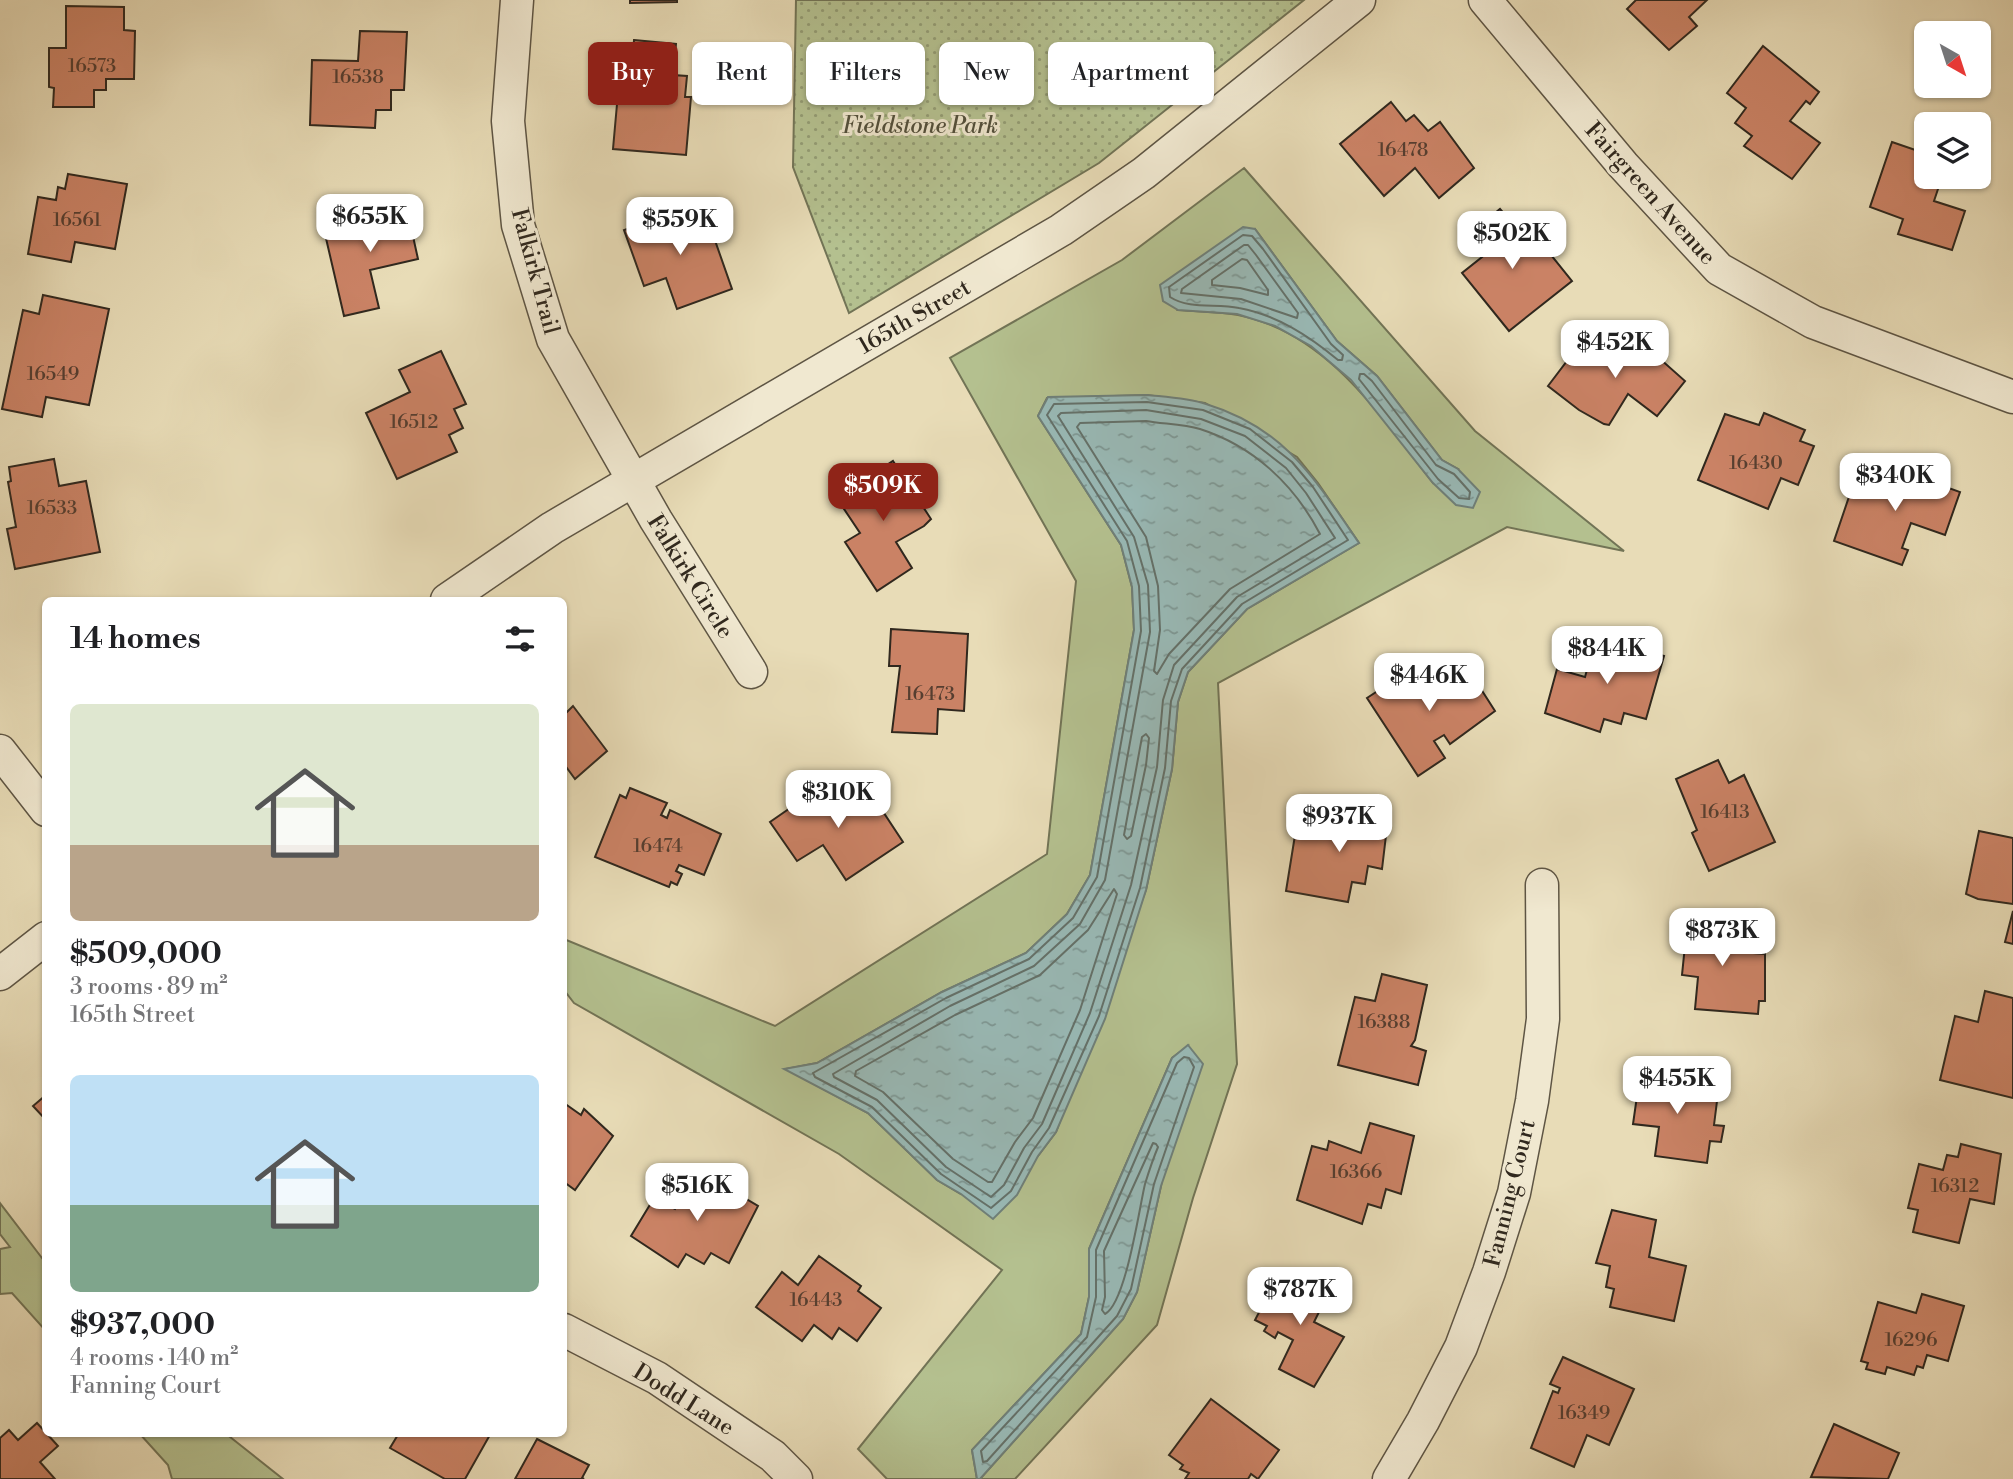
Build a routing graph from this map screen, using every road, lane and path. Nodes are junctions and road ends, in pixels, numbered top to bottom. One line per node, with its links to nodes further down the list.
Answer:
1 (517, 0): 5 (street, Falkirk Trail)
2 (1359, 0): 5 (street, 165th Street)
3 (1485, 0): 4 (street, Fairgreen Avenue)
4 (2013, 397)
5 (633, 480): 6 (street, 165th Street); 7 (street, Falkirk Circle)
6 (451, 597)
7 (751, 672)
8 (0, 751): 9 (street)
9 (42, 805)
10 (1542, 885): 15 (street, Fanning Court)
11 (42, 941): 12 (street)
12 (0, 974)
13 (567, 1332): 14 (street, Dodd Lane)
14 (796, 1479)
15 (1389, 1479)

